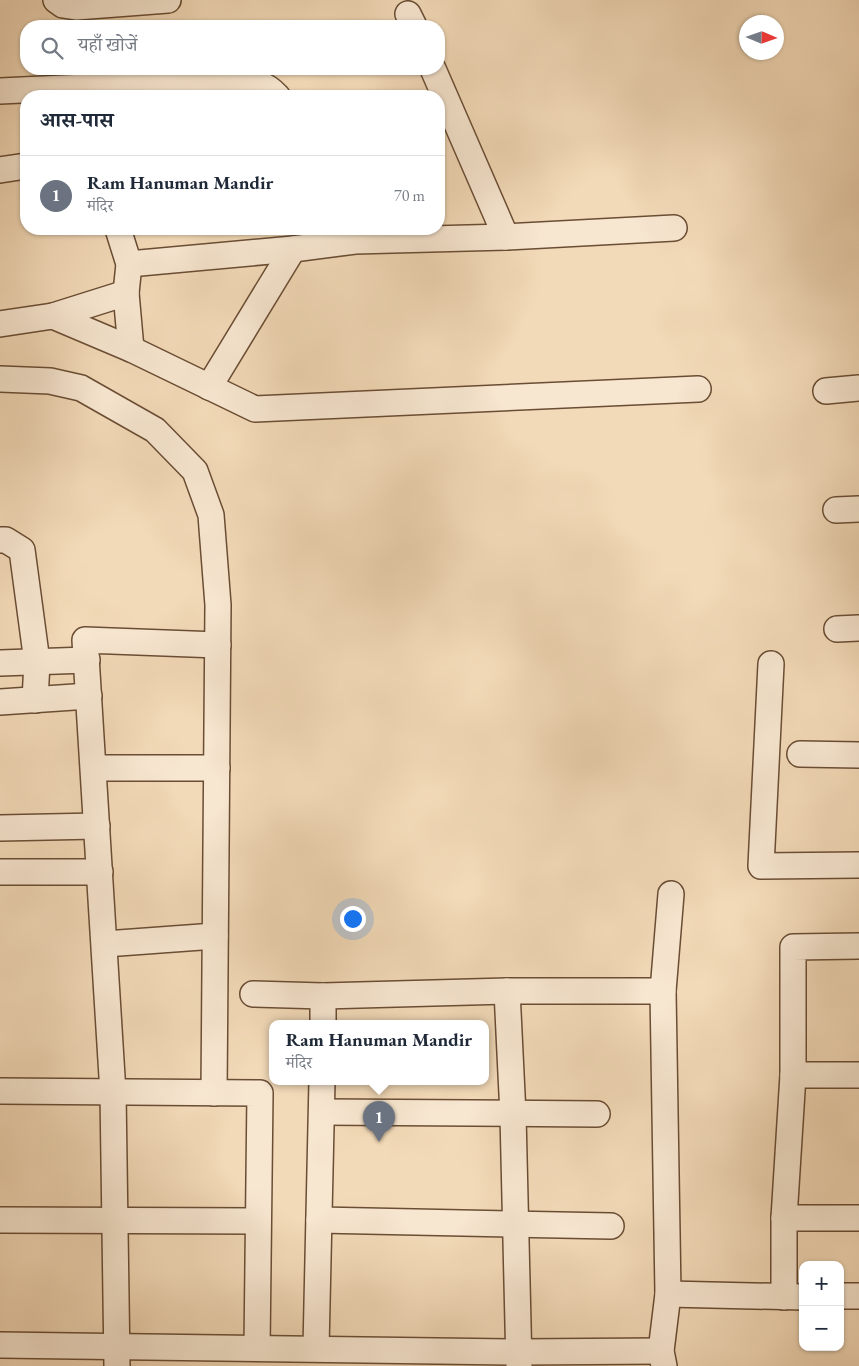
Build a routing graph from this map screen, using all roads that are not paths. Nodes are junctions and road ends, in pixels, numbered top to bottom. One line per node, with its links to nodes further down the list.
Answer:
1 (56, 0): 2 (street)
2 (168, 0)
3 (436, 75): 7 (street)
4 (20, 90): 8 (street)
5 (21, 90): 6 (street)
6 (269, 90)
7 (442, 90)
8 (0, 91)
9 (445, 97): 15 (street)
10 (20, 167): 11 (street)
11 (0, 170)
12 (674, 228): 15 (street)
13 (120, 235): 17 (street)
14 (352, 235): 15 (street); 16 (street)
15 (506, 237)
16 (293, 249): 17 (street); 23 (street)
17 (129, 264): 18 (street)
18 (126, 293): 19 (street); 21 (street)
19 (53, 316): 20 (street); 21 (street)
20 (0, 324)
21 (131, 349): 23 (street)
22 (0, 378): 28 (street)
23 (208, 387): 25 (street)
24 (859, 388): 26 (street)
25 (698, 389)
26 (826, 391)
27 (0, 540): 30 (street)
28 (218, 646): 29 (street); 39 (street)
29 (86, 660): 30 (street); 33 (street)
30 (37, 662): 31 (street); 34 (street)
31 (0, 663)
32 (771, 664): 42 (street)
33 (89, 696): 34 (street); 38 (street)
34 (35, 700): 35 (street)
35 (0, 702)
36 (800, 754): 37 (street)
37 (859, 755)
38 (94, 768): 39 (street); 40 (street)
39 (217, 768): 46 (street)
40 (98, 826): 41 (street); 44 (street)
41 (0, 828)
42 (859, 865)
43 (0, 872): 44 (street)
44 (100, 872): 47 (street)
45 (671, 894): 49 (street)
46 (215, 936): 47 (street); 59 (street)
47 (105, 944): 58 (street)
48 (859, 946): 54 (street)
49 (663, 991): 50 (street); 71 (street)
50 (507, 992): 52 (street); 62 (street)
51 (253, 994): 52 (street)
52 (324, 996): 53 (street)
53 (323, 1020)
54 (793, 1075): 55 (street); 63 (street)
55 (859, 1075)
56 (322, 1085): 60 (street)
57 (0, 1091): 58 (street)
58 (113, 1093): 59 (street); 67 (street)
59 (214, 1093): 68 (street)
60 (322, 1112): 62 (street); 66 (street)
61 (597, 1114): 62 (street)
62 (513, 1115): 69 (street)
63 (784, 1218): 64 (street); 74 (street)
64 (859, 1218)
65 (0, 1220): 67 (street)
66 (319, 1220): 69 (street); 77 (street)
67 (116, 1221): 68 (street); 78 (street)
68 (258, 1221): 76 (street)
69 (515, 1225): 70 (street); 80 (street)
70 (612, 1226)
71 (668, 1294): 74 (street); 79 (street)
72 (844, 1296): 73 (street)
73 (859, 1296)
74 (794, 1297)
75 (0, 1345): 78 (street)
76 (256, 1348): 77 (street); 78 (street)
77 (316, 1348): 80 (street)
78 (116, 1355)
79 (663, 1358): 80 (street)
80 (519, 1359)

